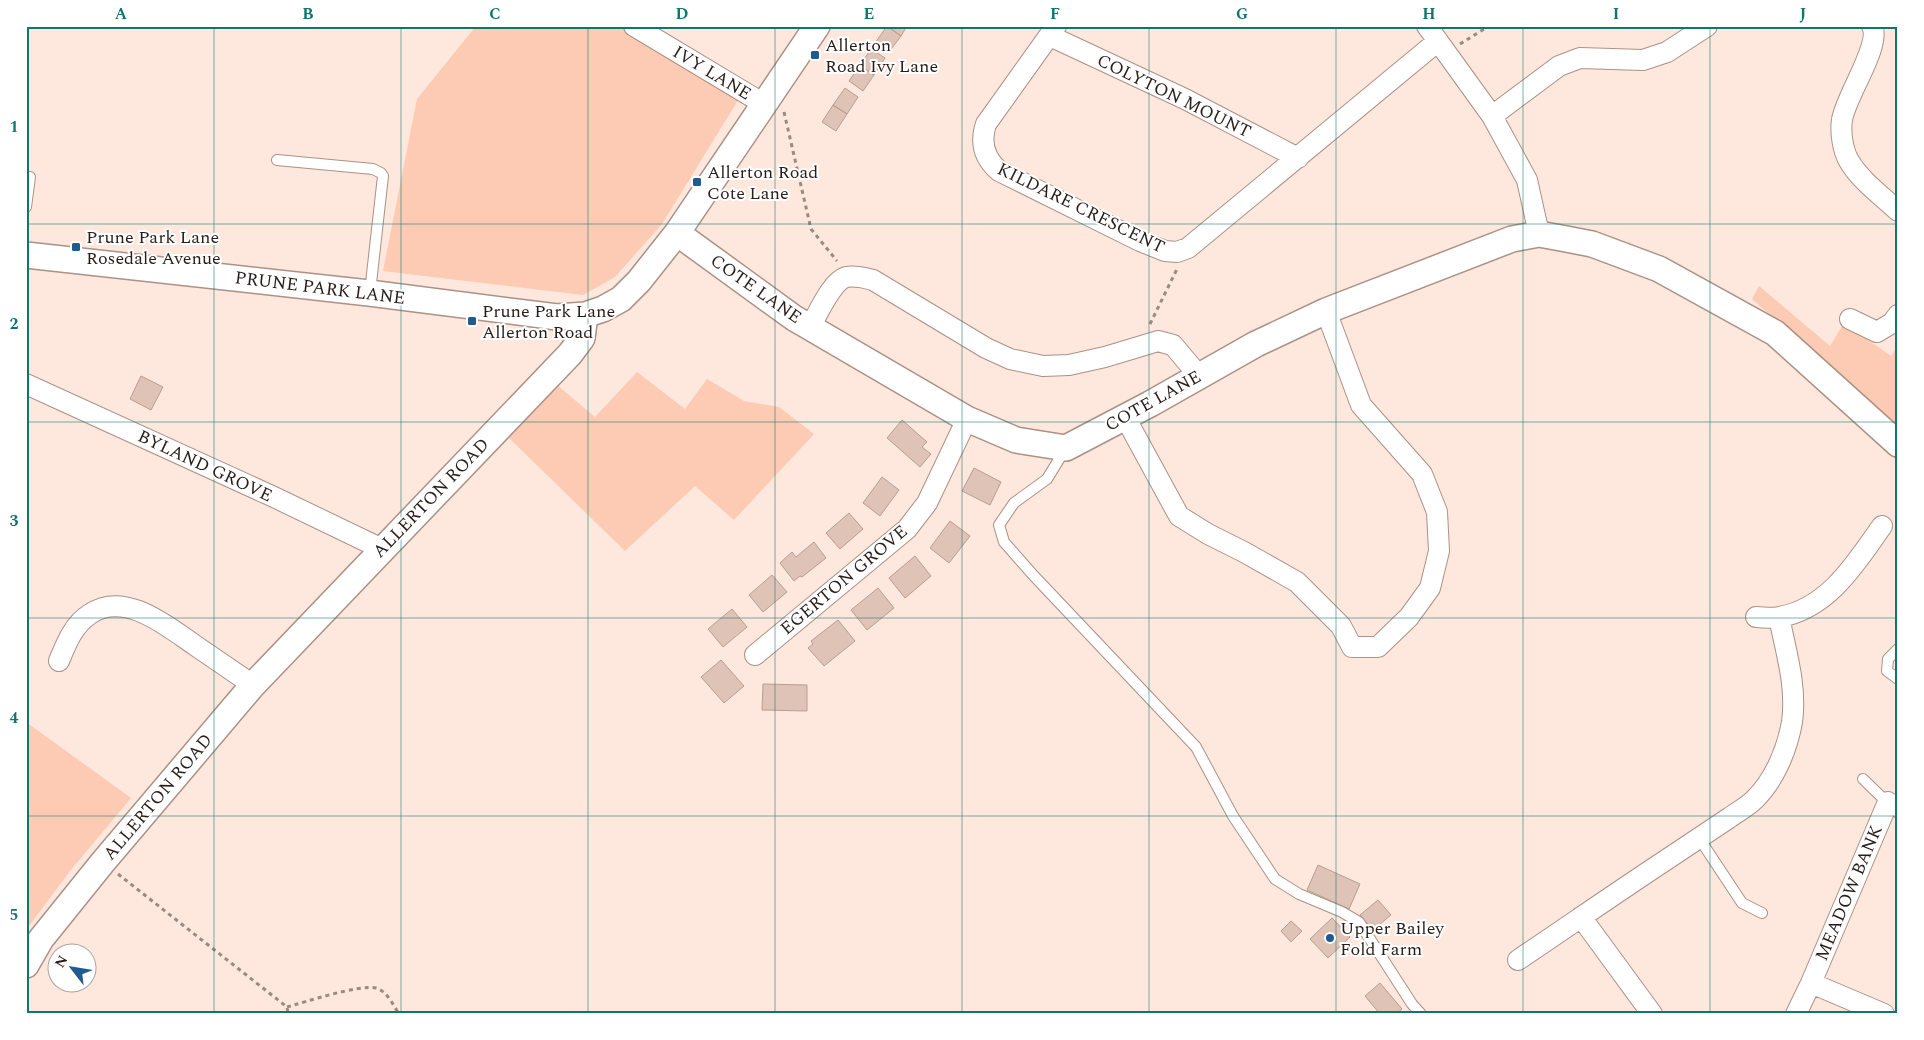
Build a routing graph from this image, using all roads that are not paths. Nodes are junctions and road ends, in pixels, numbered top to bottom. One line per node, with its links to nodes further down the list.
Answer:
1 (634, 26): 7 (street, IVY LANE)
2 (817, 26): 7 (street)
3 (1707, 26): 8 (street)
4 (1872, 26): 13 (street)
5 (1053, 31): 9 (street, COLYTON MOUNT); 9 (street, KILDARE CRESCENT)
6 (1437, 40): 8 (street); 9 (street, KILDARE CRESCENT)
7 (771, 94): 14 (street)
8 (1492, 116): 15 (street)
9 (1298, 158)
10 (277, 160): 17 (lane)
11 (30, 177): 12 (lane)
12 (26, 207)
13 (1898, 211)
14 (676, 233): 19 (street); 22 (street, COTE LANE)
15 (1539, 234): 18 (street, COTE LANE); 27 (street, COTE LANE)
16 (28, 259): 17 (street, PRUNE PARK LANE)
17 (370, 293): 19 (street, PRUNE PARK LANE)
18 (1326, 311): 23 (street, COTE LANE); 25 (street)
19 (585, 315): 30 (street, ALLERTON ROAD)
20 (1898, 315): 21 (street)
21 (1850, 319)
22 (810, 327): 23 (street); 26 (street, COTE LANE)
23 (1199, 376): 25 (street, COTE LANE)
24 (26, 384): 30 (street, BYLAND GROVE)
25 (1125, 417): 28 (street, COTE LANE)
26 (967, 419): 28 (street, COTE LANE); 34 (street, EGERTON GROVE)
27 (1898, 444)
28 (1066, 448): 46 (lane)
29 (1882, 526): 32 (street)
30 (382, 549): 37 (street, ALLERTON ROAD)
31 (1756, 617): 32 (street)
32 (1779, 618): 40 (street)
33 (1898, 649): 36 (lane)
34 (755, 655)
35 (59, 661): 37 (street)
36 (1898, 679)
37 (253, 685): 44 (street, ALLERTON ROAD)
38 (1863, 779): 39 (lane)
39 (1893, 808): 45 (street, MEADOW BANK)
40 (1699, 838): 41 (lane); 42 (street)
41 (1762, 913)
42 (1581, 917): 43 (street); 47 (street)
43 (1518, 960)
44 (26, 965)
45 (1811, 984): 48 (street, MEADOW BANK); 49 (street)
46 (1421, 1014)
47 (1652, 1014)
48 (1796, 1014)
49 (1884, 1014)

